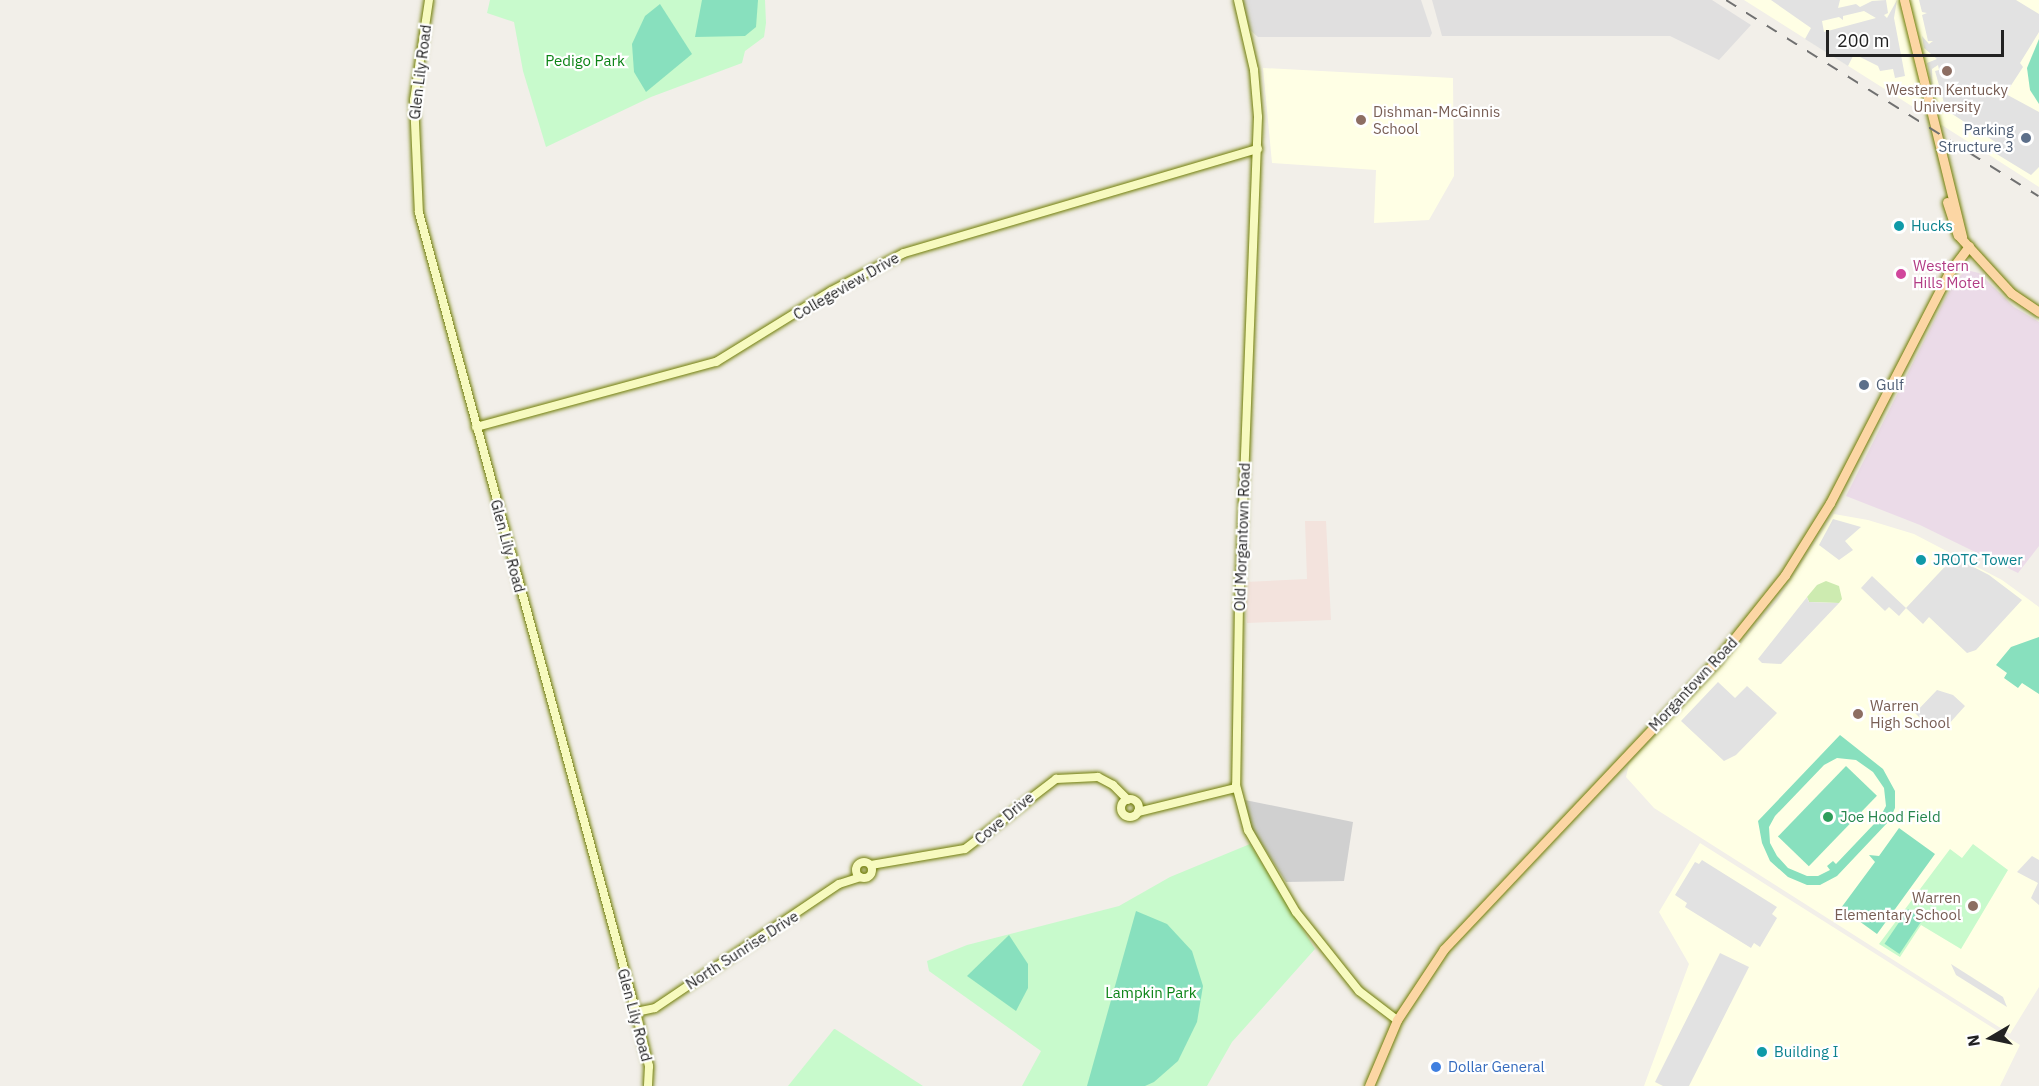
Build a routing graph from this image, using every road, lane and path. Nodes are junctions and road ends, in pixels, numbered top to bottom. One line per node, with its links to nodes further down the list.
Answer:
1 (429, 0): 7 (street, Glen Lily Road)
2 (1238, 0): 4 (street, Old Morgantown Road)
3 (1904, 0): 5 (main road)
4 (1258, 149): 7 (street, Collegeview Drive); 8 (street, Old Morgantown Road)
5 (1969, 246): 6 (main road); 14 (main road, Morgantown Road)
6 (2039, 312)
7 (476, 428): 13 (street, Glen Lily Road)
8 (1236, 788): 10 (street); 14 (street, Old Morgantown Road)
9 (1124, 803): 10 (street); 10 (street); 11 (street, Cove Drive)
10 (1138, 809)
11 (872, 868): 12 (street, North Sunrise Drive); 12 (street, North Sunrise Drive)
12 (858, 873): 13 (street, North Sunrise Drive)
13 (636, 1012): 15 (street, Glen Lily Road)
14 (1397, 1020): 16 (main road, Morgantown Road)
15 (648, 1086)
16 (1369, 1086)

